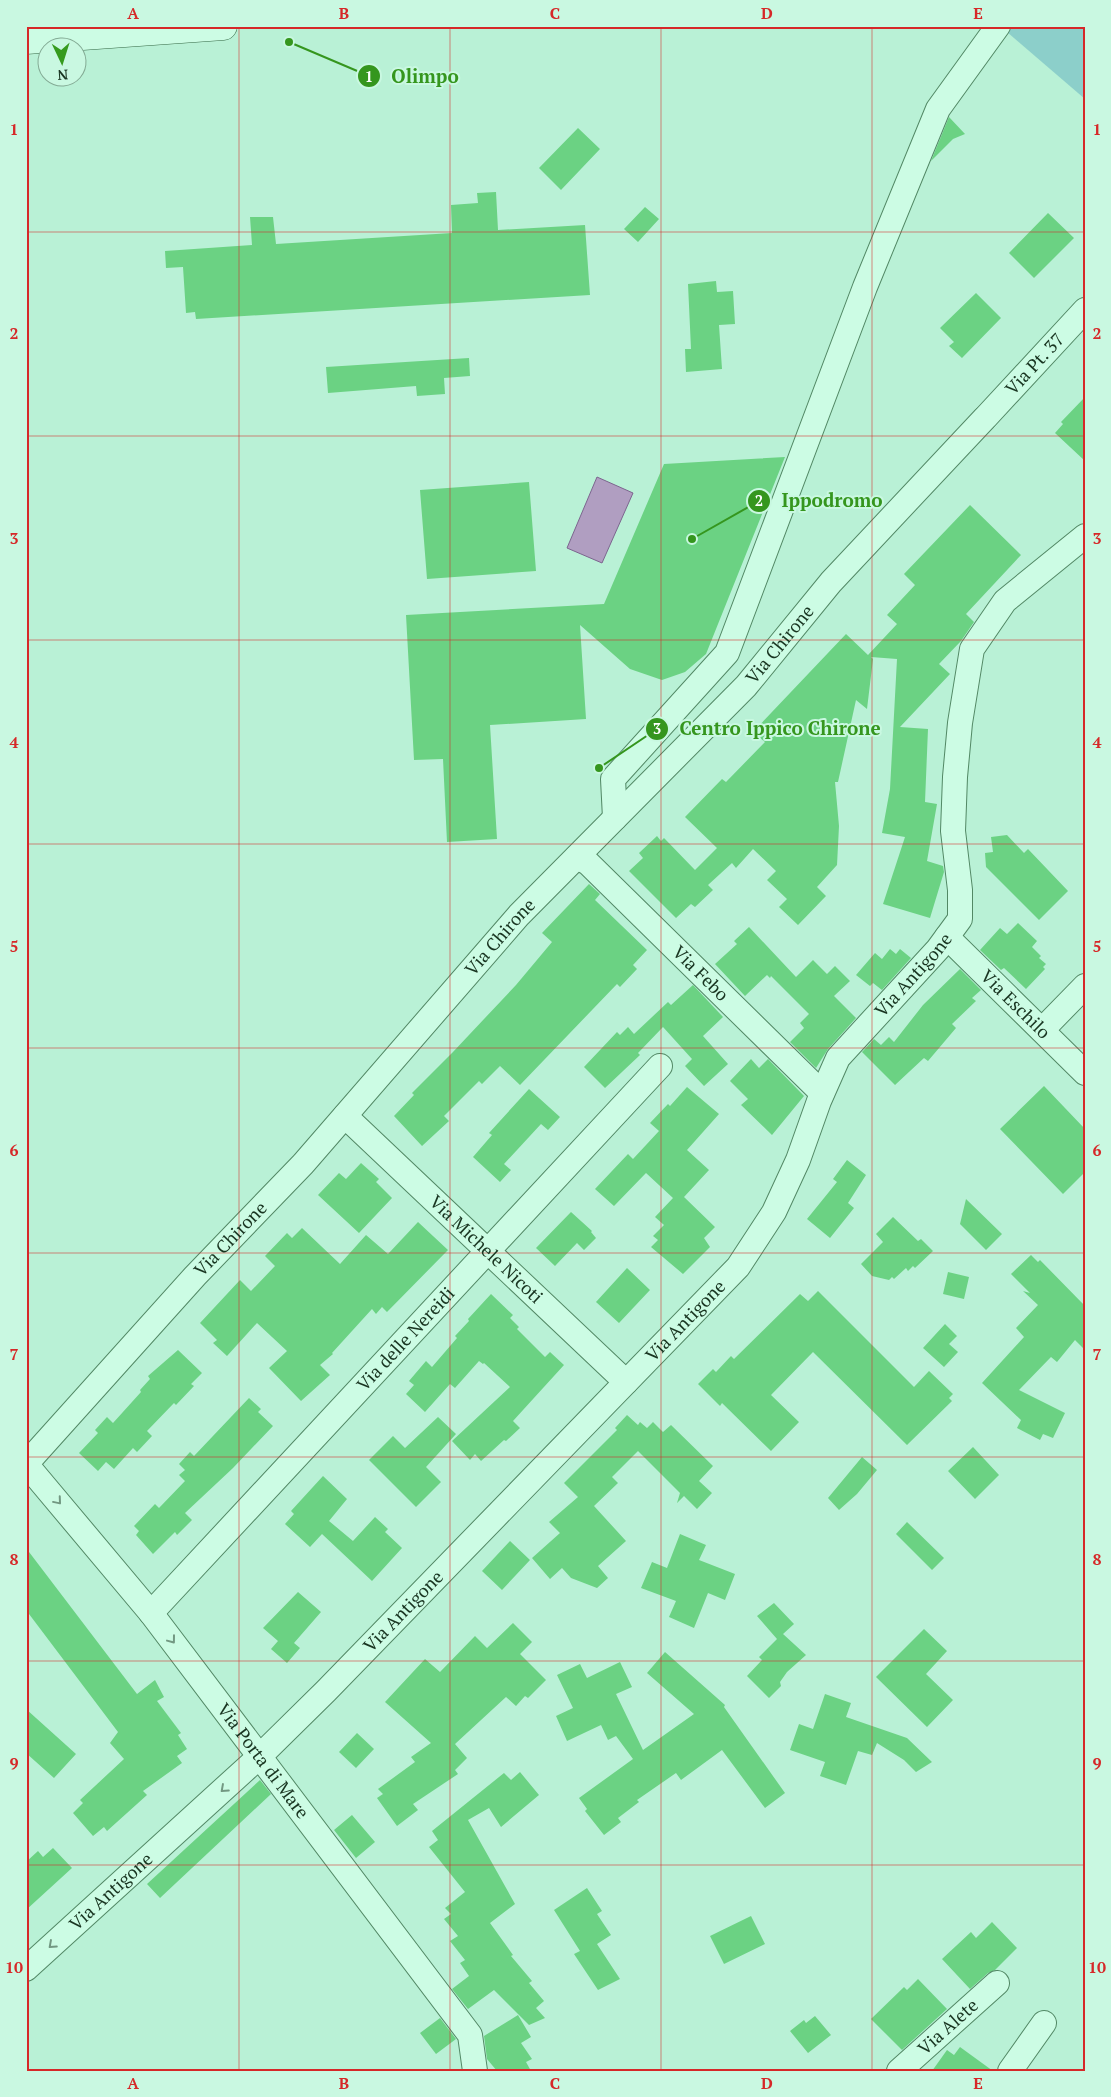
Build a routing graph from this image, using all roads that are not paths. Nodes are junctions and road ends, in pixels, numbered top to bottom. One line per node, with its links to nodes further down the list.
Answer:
1 (223, 26): 3 (street)
2 (998, 26): 7 (street)
3 (26, 40)
4 (1085, 310): 5 (street, Via Pt. 37)
5 (985, 418): 7 (street, Via Chirone)
6 (1085, 536): 9 (street, Via Antigone)
7 (615, 818): 8 (street, Via Chirone)
8 (577, 857): 14 (street, Via Febo); 15 (street, Via Chirone)
9 (946, 937): 11 (street, Via Eschilo); 14 (street, Via Antigone)
10 (1085, 986): 11 (street)
11 (1042, 1030): 13 (street, Via Eschilo)
12 (660, 1066): 16 (street, Via delle Nereidi)
13 (1085, 1073)
14 (822, 1093): 17 (street, Via Antigone)
15 (345, 1116): 16 (street, Via Michele Nicoti); 18 (street, Via Chirone)
16 (487, 1251): 17 (street, Via Michele Nicoti); 19 (street, Via delle Nereidi)
17 (626, 1382): 20 (street, Via Antigone)
18 (26, 1464): 19 (street, Via Porta di Mare, one-way to 19)
19 (151, 1613): 20 (street, Via Porta di Mare, one-way to 20)
20 (260, 1756): 21 (street, Via Antigone, one-way to 21); 24 (street, Via Porta di Mare)
21 (26, 1969)
22 (996, 1982): 25 (street, Via Alete)
23 (1044, 2024): 26 (street)
24 (475, 2071)
25 (899, 2071)
26 (1010, 2071)

